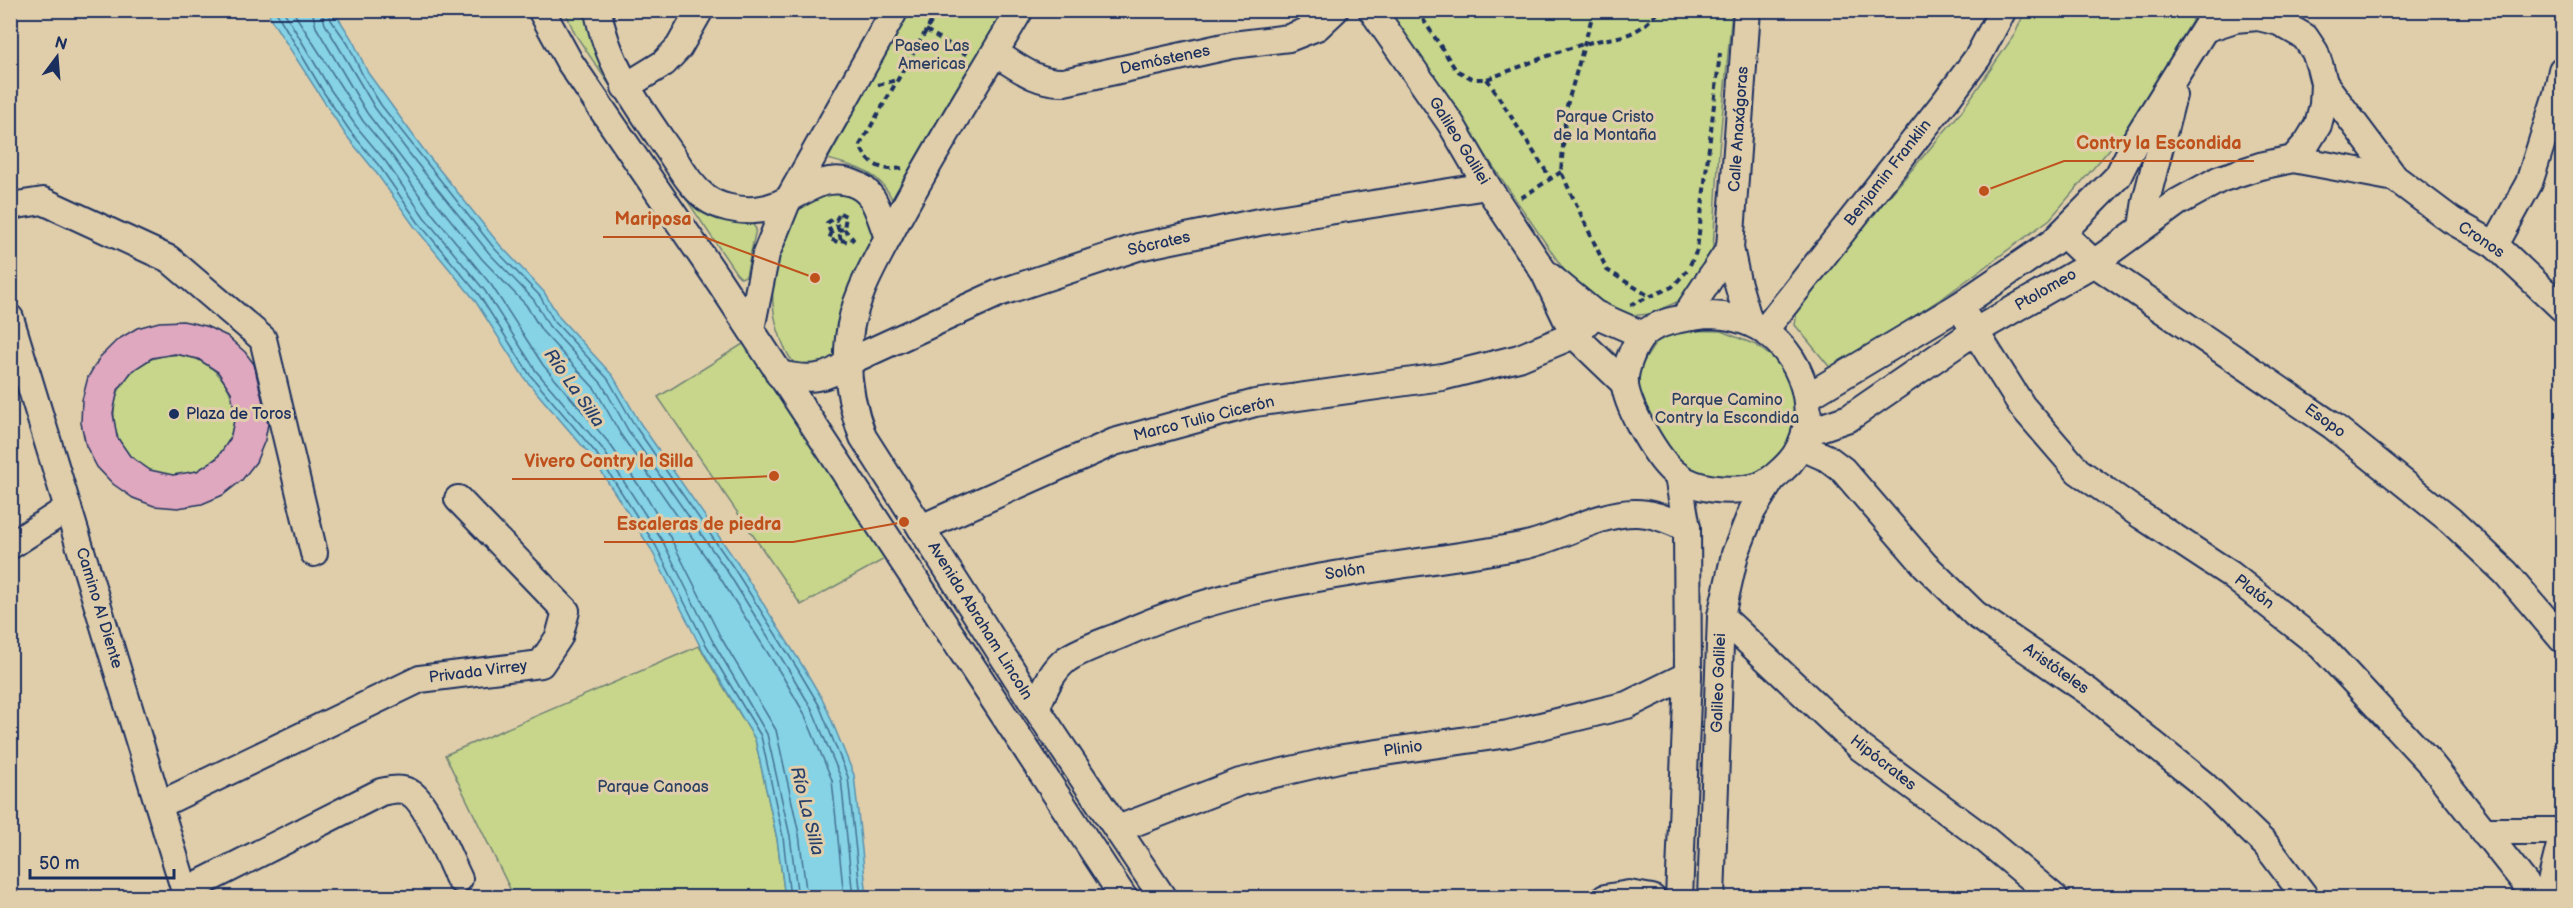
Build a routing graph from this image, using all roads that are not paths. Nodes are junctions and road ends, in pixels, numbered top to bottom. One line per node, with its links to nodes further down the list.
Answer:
1 (541, 10): 36 (street, Avenida Abraham Lincoln)
2 (598, 10): 17 (street)
3 (700, 10): 17 (street)
4 (895, 10): 21 (street)
5 (1020, 10): 13 (street, Avenida Abraham Lincoln)
6 (1335, 10): 13 (street, Demóstenes)
7 (1372, 10): 20 (street, Galileo Galilei)
8 (2003, 10): 35 (street, Benjamin Franklin)
9 (2301, 10): 12 (street)
10 (1751, 13): 27 (street, Calle Anaxágoras)
11 (2212, 19): 12 (street); 14 (street, Ptolomeo)
12 (2305, 37): 16 (street)
13 (991, 60): 25 (street, Avenida Abraham Lincoln)
14 (2180, 66): 23 (street, Ptolomeo); 24 (street, Ptolomeo)
15 (2562, 70): 26 (street)
16 (2324, 84): 18 (street); 19 (street, Cronos)
17 (625, 87): 21 (street)
18 (2293, 159): 19 (street, Cronos); 23 (street)
19 (2395, 178): 26 (street, Cronos)
20 (1487, 186): 29 (street, Galileo Galilei); 40 (street, Sócrates)
21 (787, 202): 25 (street); 36 (street)
22 (10, 206): 52 (street)
23 (2142, 227): 28 (street, Ptolomeo)
24 (2062, 233): 28 (street, Esopo); 30 (street, Ptolomeo)
25 (888, 237): 40 (street, Avenida Abraham Lincoln)
26 (2494, 245): 31 (street, Cronos)
27 (1730, 248): 34 (street, Calle Anaxágoras); 35 (street, Calle Anaxágoras)
28 (2094, 263): 37 (street, Ptolomeo); 54 (street, Esopo)
29 (1544, 272): 32 (street, Galileo Galilei); 38 (street, Galileo Galilei)
30 (1959, 306): 37 (street, Platón); 43 (street, Ptolomeo)
31 (2562, 309)
32 (1595, 314): 38 (street, Marco Tulio Cicerón); 39 (street, Galileo Galilei)
33 (10, 318): 48 (street, Camino Al Diente)
34 (1684, 318): 35 (street); 39 (street)
35 (1756, 326): 43 (street)
36 (751, 329): 41 (street, Avenida Abraham Lincoln)
37 (1974, 332): 44 (street, Ptolomeo); 59 (street, Platón)
38 (1574, 335): 42 (street, Galileo Galilei); 49 (street, Marco Tulio Cicerón)
39 (1643, 335): 42 (street)
40 (848, 362): 41 (street, Sócrates); 49 (street, Avenida Abraham Lincoln)
41 (779, 374): 64 (street, Avenida Abraham Lincoln)
42 (1625, 384): 45 (street)
43 (1807, 397): 44 (street)
44 (1804, 440): 46 (street); 71 (street, Aristóteles)
45 (1678, 476): 46 (street); 50 (street, Galileo Galilei)
46 (1772, 479): 53 (street, Galileo Galilei)
47 (458, 499): 57 (street, Privada Virrey)
48 (68, 508): 51 (street); 57 (street, Camino Al Diente)
49 (921, 528): 56 (street, Avenida Abraham Lincoln)
50 (1687, 528): 55 (street, Galileo Galilei); 56 (street, Solón)
51 (10, 546)
52 (314, 553)
53 (1721, 616): 69 (street, Galileo Galilei); 70 (street, Hipócrates)
54 (2562, 639)
55 (1688, 675): 58 (street, Plinio); 68 (street, Galileo Galilei)
56 (1036, 708): 58 (street, Avenida Abraham Lincoln)
57 (159, 806): 63 (street, Camino Al Diente)
58 (1118, 829): 65 (street, Avenida Abraham Lincoln)
59 (2483, 831): 60 (street); 72 (street, Platón)
60 (2562, 831)
61 (2562, 837): 73 (street)
62 (459, 879): 63 (street)
63 (186, 894)
64 (1124, 897)
65 (1163, 897)
66 (1605, 897): 67 (street)
67 (1652, 897)
68 (1679, 897)
69 (1711, 897)
70 (2055, 897)
71 (2306, 897)
72 (2537, 897)
73 (2547, 897)

